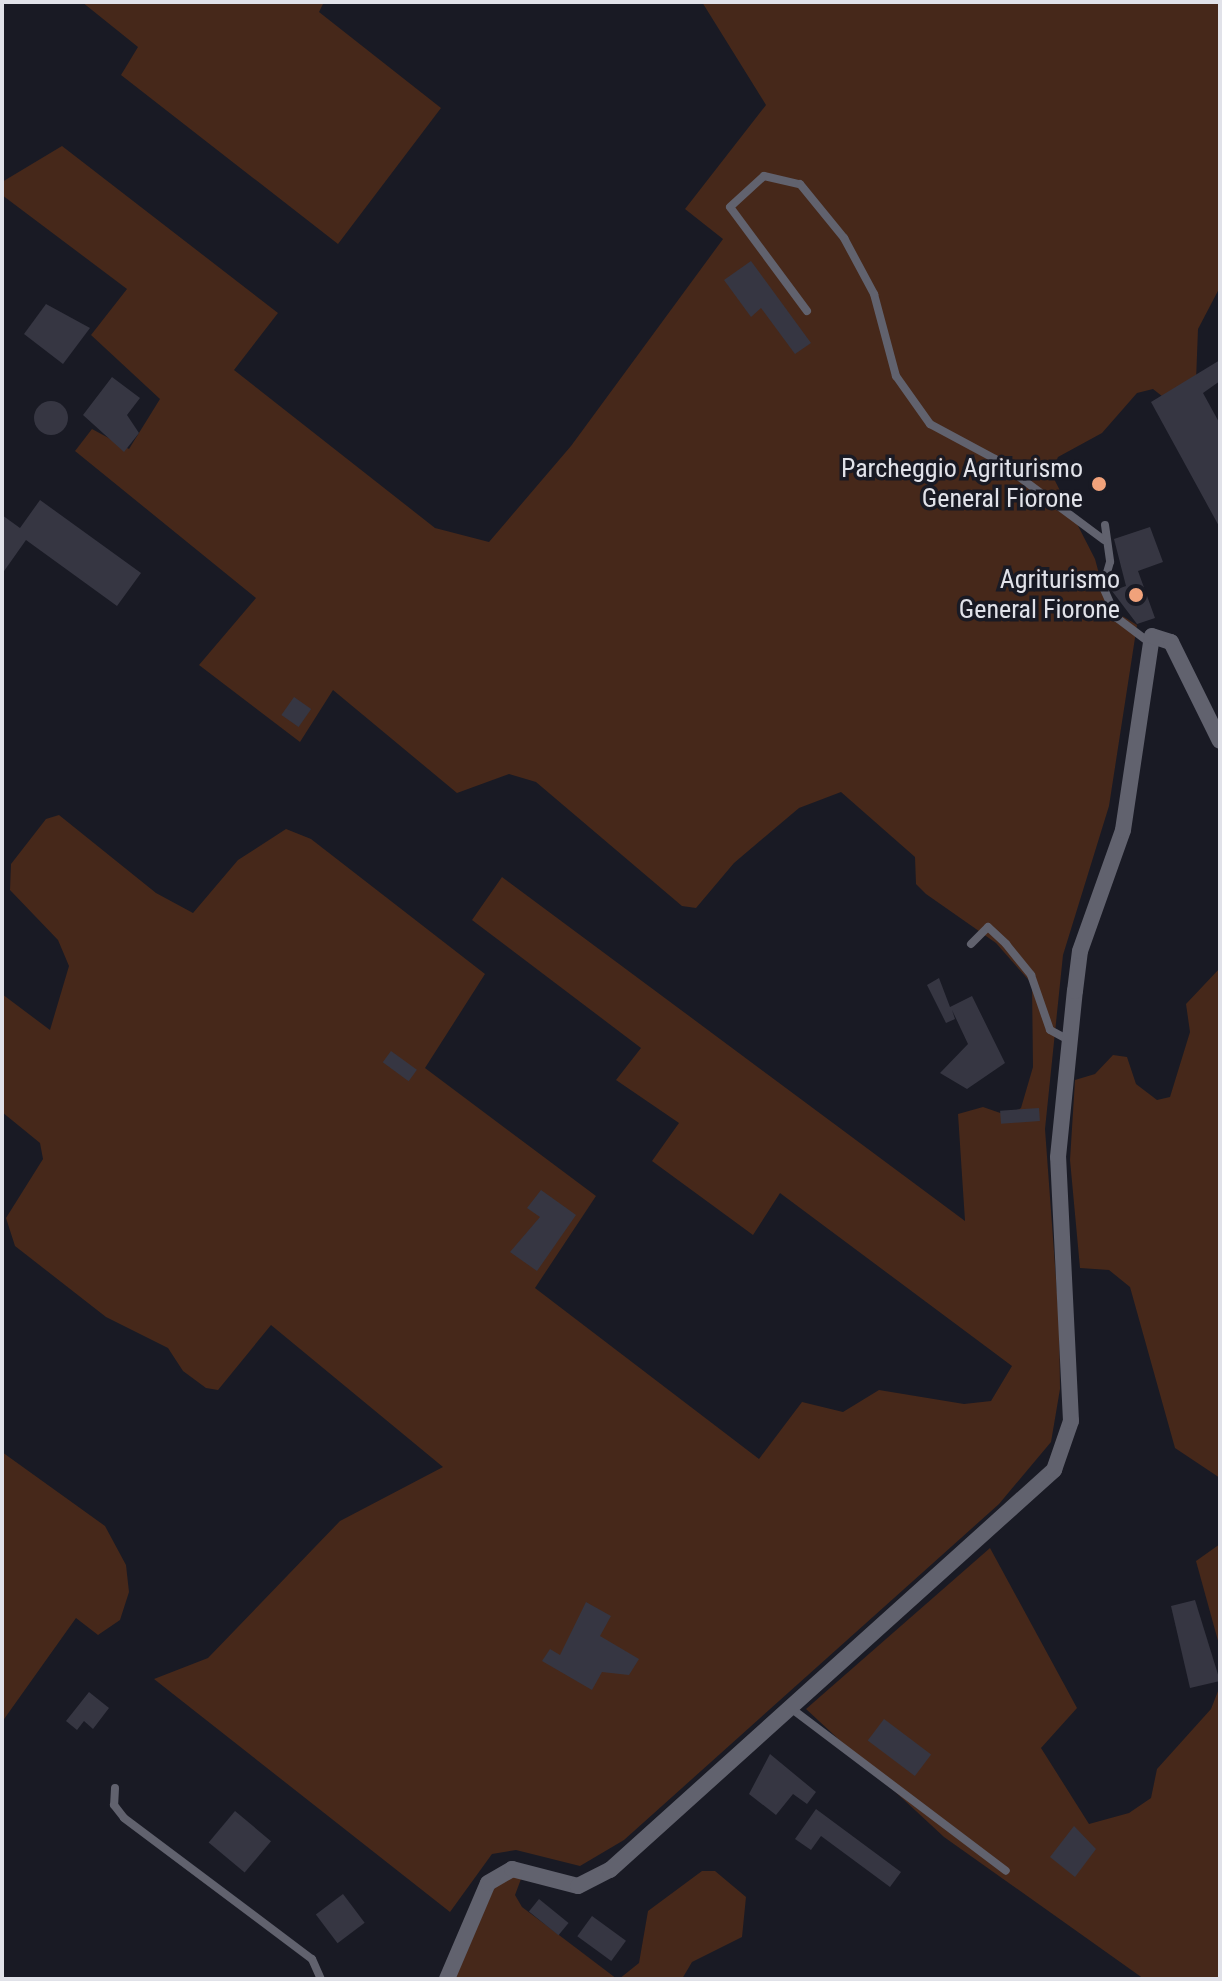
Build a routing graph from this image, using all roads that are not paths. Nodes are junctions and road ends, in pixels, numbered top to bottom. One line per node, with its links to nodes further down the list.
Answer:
1 (807, 311): 3 (lane)
2 (1105, 525): 3 (lane)
3 (1104, 540): 4 (lane)
4 (1148, 641): 5 (street); 7 (street)
5 (1220, 741)
6 (971, 944): 7 (lane)
7 (1070, 1040): 8 (street)
8 (792, 1709): 10 (lane); 12 (street)
9 (115, 1788): 11 (lane)
10 (1006, 1871)
11 (321, 1979)
12 (447, 1979)

